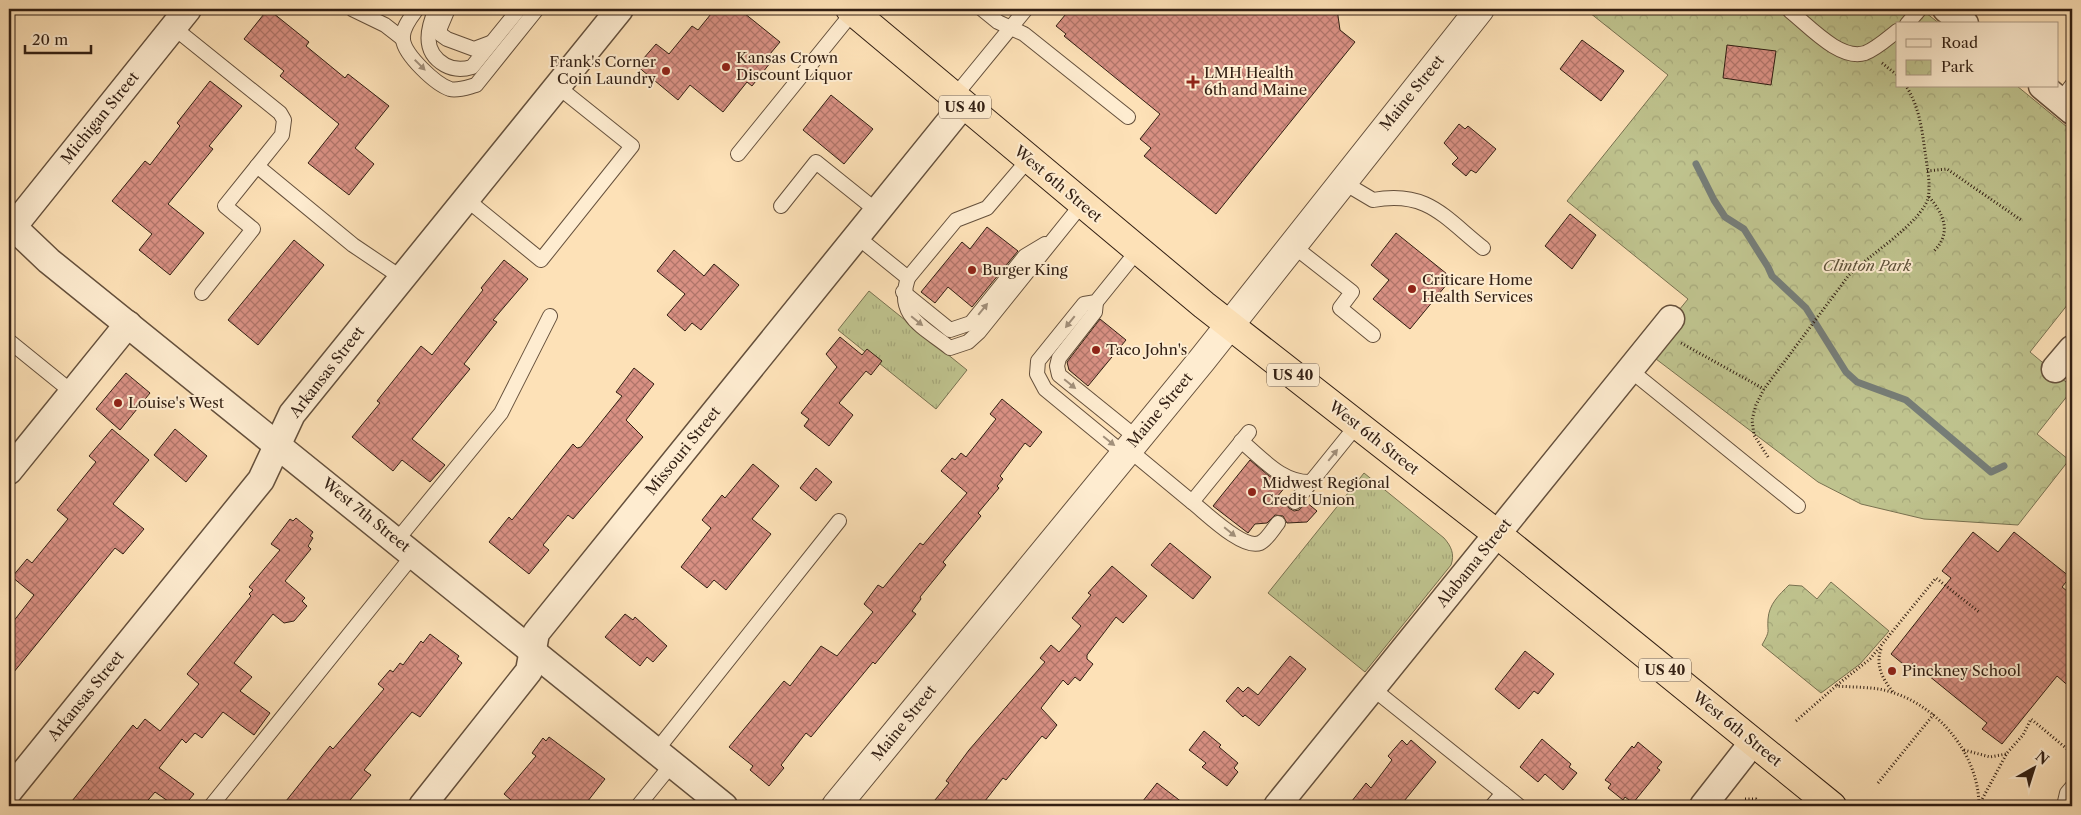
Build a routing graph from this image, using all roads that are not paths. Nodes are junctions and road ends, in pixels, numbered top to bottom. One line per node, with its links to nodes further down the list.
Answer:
1 (352, 9): 20 (lane)
2 (417, 9): 20 (lane)
3 (436, 9): 21 (lane)
4 (448, 9): 21 (lane)
5 (519, 9): 21 (lane)
6 (537, 9): 20 (lane, one-way to 6)
7 (620, 9): 22 (street, Arkansas Street)
8 (982, 9): 18 (lane)
9 (1026, 9): 18 (lane)
10 (1480, 9): 28 (street, Maine Street)
11 (1920, 9): 16 (lane)
12 (1946, 9): 17 (street)
13 (852, 10): 23 (highway, West 6th Street / US 40); 25 (lane)
14 (1790, 11): 19 (lane)
15 (180, 18): 27 (lane); 33 (street, Michigan Street)
16 (1909, 22)
17 (1962, 22)
18 (1011, 28): 23 (lane); 24 (lane)
19 (1896, 32)
20 (402, 39)
21 (493, 41)
22 (557, 86): 29 (street, Arkansas Street); 29 (lane)
23 (959, 101): 26 (highway, West 6th Street / US 40); 32 (street, Missouri Street)
24 (1128, 117)
25 (738, 154)
26 (1028, 160): 30 (highway, West 6th Street / US 40); 39 (lane)
27 (256, 166): 38 (lane); 40 (lane)
28 (1341, 181): 35 (street, Maine Street); 36 (lane)
29 (466, 199): 38 (street, Arkansas Street)
30 (1082, 204): 37 (highway, West 6th Street / US 40); 39 (lane, one-way to 30)
31 (780, 206): 32 (lane)
32 (876, 211): 34 (street, Missouri Street)
33 (11, 225): 43 (street, West 7th Street)
34 (856, 236): 39 (lane); 64 (street, Missouri Street)
35 (1292, 244): 44 (street, Maine Street); 46 (lane)
36 (1482, 248)
37 (1138, 250): 41 (lane); 44 (highway, West 6th Street / US 40)
38 (402, 278): 53 (street, Arkansas Street)
39 (908, 278)
40 (202, 292)
41 (1096, 302): 54 (lane, one-way to 54); 54 (lane, one-way to 54)
42 (550, 316): 63 (lane)
43 (128, 324): 51 (street); 53 (street, West 7th Street)
44 (1229, 325): 52 (highway, West 6th Street / US 40); 54 (street, Maine Street)
45 (1666, 326): 50 (street, Alabama Street)
46 (1373, 334)
47 (9, 341): 51 (lane)
48 (2072, 349): 49 (street)
49 (2055, 369)
50 (1630, 370): 59 (lane); 62 (street, Alabama Street)
51 (72, 392): 55 (street)
52 (1357, 425): 56 (lane, one-way to 52); 62 (highway, West 6th Street / US 40)
53 (278, 444): 63 (street, West 7th Street); 69 (street, Arkansas Street)
54 (1130, 447): 57 (lane); 75 (street, Maine Street)
55 (9, 471)
56 (1311, 482): 57 (lane); 58 (lane)
57 (1192, 502): 61 (lane, one-way to 61)
58 (1295, 502)
59 (1798, 506)
60 (839, 521): 67 (lane)
61 (1278, 523)
62 (1497, 534): 65 (street, Alabama Street); 66 (highway, West 6th Street / US 40)
63 (405, 547): 64 (street, West 7th Street); 71 (lane)
64 (533, 651): 67 (street, West 7th Street); 72 (street, Missouri Street)
65 (1372, 688): 70 (lane); 76 (street, Alabama Street)
66 (1753, 742): 79 (street); 80 (highway, West 6th Street / US 40)
67 (664, 758): 73 (lane); 74 (street, West 7th Street)
68 (2072, 787): 81 (lane)
69 (9, 791)
70 (1503, 793): 77 (lane); 78 (lane)
71 (211, 806)
72 (422, 806)
73 (638, 806)
74 (724, 806)
75 (836, 806)
76 (1277, 806)
77 (1492, 806)
78 (1519, 806)
79 (1703, 806)
80 (1832, 806)
81 (2064, 806)

